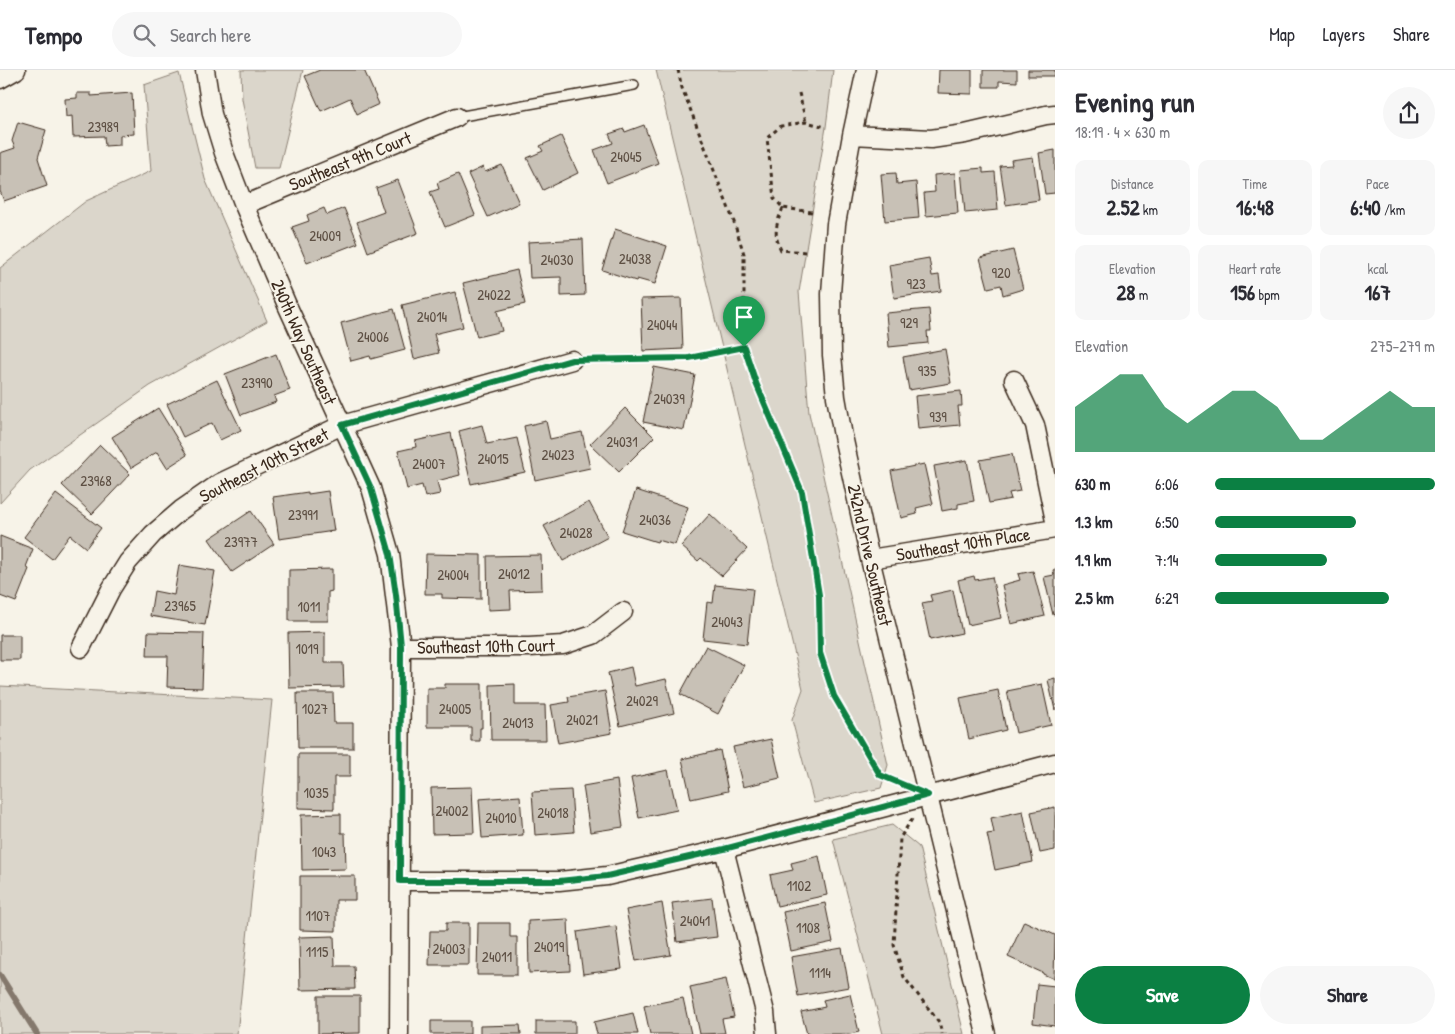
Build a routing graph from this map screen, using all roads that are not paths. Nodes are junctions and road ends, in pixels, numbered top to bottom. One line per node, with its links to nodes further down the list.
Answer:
1 (16, 70): 4 (street)
2 (205, 70): 9 (street, 240th Way Southeast)
3 (866, 70): 8 (street, 242nd Drive Southeast)
4 (0, 79)
5 (634, 85): 7 (lane)
6 (1055, 114): 8 (street)
7 (457, 117): 9 (street, Southeast 9th Court)
8 (852, 135): 15 (street, 242nd Drive Southeast)
9 (244, 205): 12 (street, 240th Way Southeast)
10 (572, 360): 12 (street, Southeast 10th Street)
11 (1014, 380): 13 (street)
12 (342, 425): 17 (street, 240th Way Southeast); 18 (street, Southeast 10th Street)
13 (1055, 522)
14 (1055, 529): 15 (street, Southeast 10th Place)
15 (870, 559): 20 (street, 242nd Drive Southeast)
16 (623, 612): 17 (street, Southeast 10th Court)
17 (401, 646): 22 (street, 240th Way Southeast)
18 (81, 648)
19 (1055, 763): 20 (street)
20 (928, 795): 21 (street); 25 (street, 242nd Drive Southeast)
21 (724, 849): 22 (street); 24 (street)
22 (400, 881): 23 (street, 240th Way Southeast)
23 (399, 1034)
24 (767, 1034)
25 (986, 1034)

